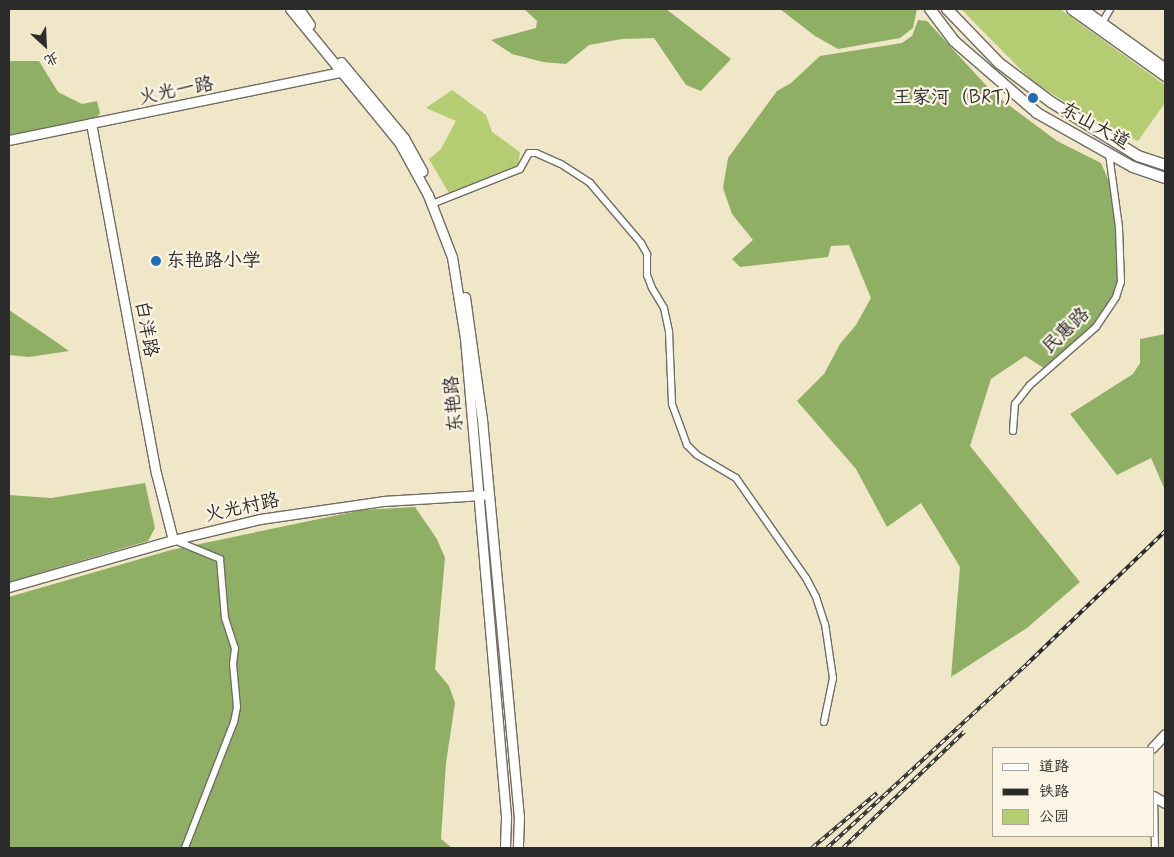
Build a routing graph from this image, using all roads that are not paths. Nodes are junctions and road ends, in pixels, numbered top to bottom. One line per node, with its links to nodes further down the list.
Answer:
1 (290, 9): 10 (main road, 东艳路)
2 (299, 9): 10 (main road, 东艳路)
3 (930, 9): 14 (main road, 东山大道)
4 (947, 9): 15 (main road, 东山大道)
5 (1071, 9): 11 (main road)
6 (1082, 9): 8 (main road)
7 (1110, 9): 8 (street)
8 (1102, 22): 9 (main road)
9 (1165, 68)
10 (345, 71): 12 (main road, 火光一路); 17 (main road, 东艳路); 19 (main road, 东艳路)
11 (1165, 76)
12 (91, 123): 13 (main road, 火光一路); 21 (main road, 白洋路)
13 (9, 140)
14 (1109, 154): 16 (main road, 东山大道); 18 (street, 民惠路)
15 (1165, 165)
16 (1165, 178)
17 (437, 202): 20 (main road, 东艳路); 23 (street)
18 (1013, 431)
19 (478, 495): 20 (main road, 火光村路); 21 (main road, 火光村路); 28 (main road, 东艳路)
20 (489, 495): 29 (main road, 东艳路)
21 (173, 540): 22 (main road, 火光村路); 27 (street)
22 (9, 588)
23 (824, 722)
24 (1165, 734): 25 (main road)
25 (1153, 747)
26 (1154, 822): 30 (street)
27 (185, 848)
28 (505, 848)
29 (518, 848)
30 (1155, 848)

